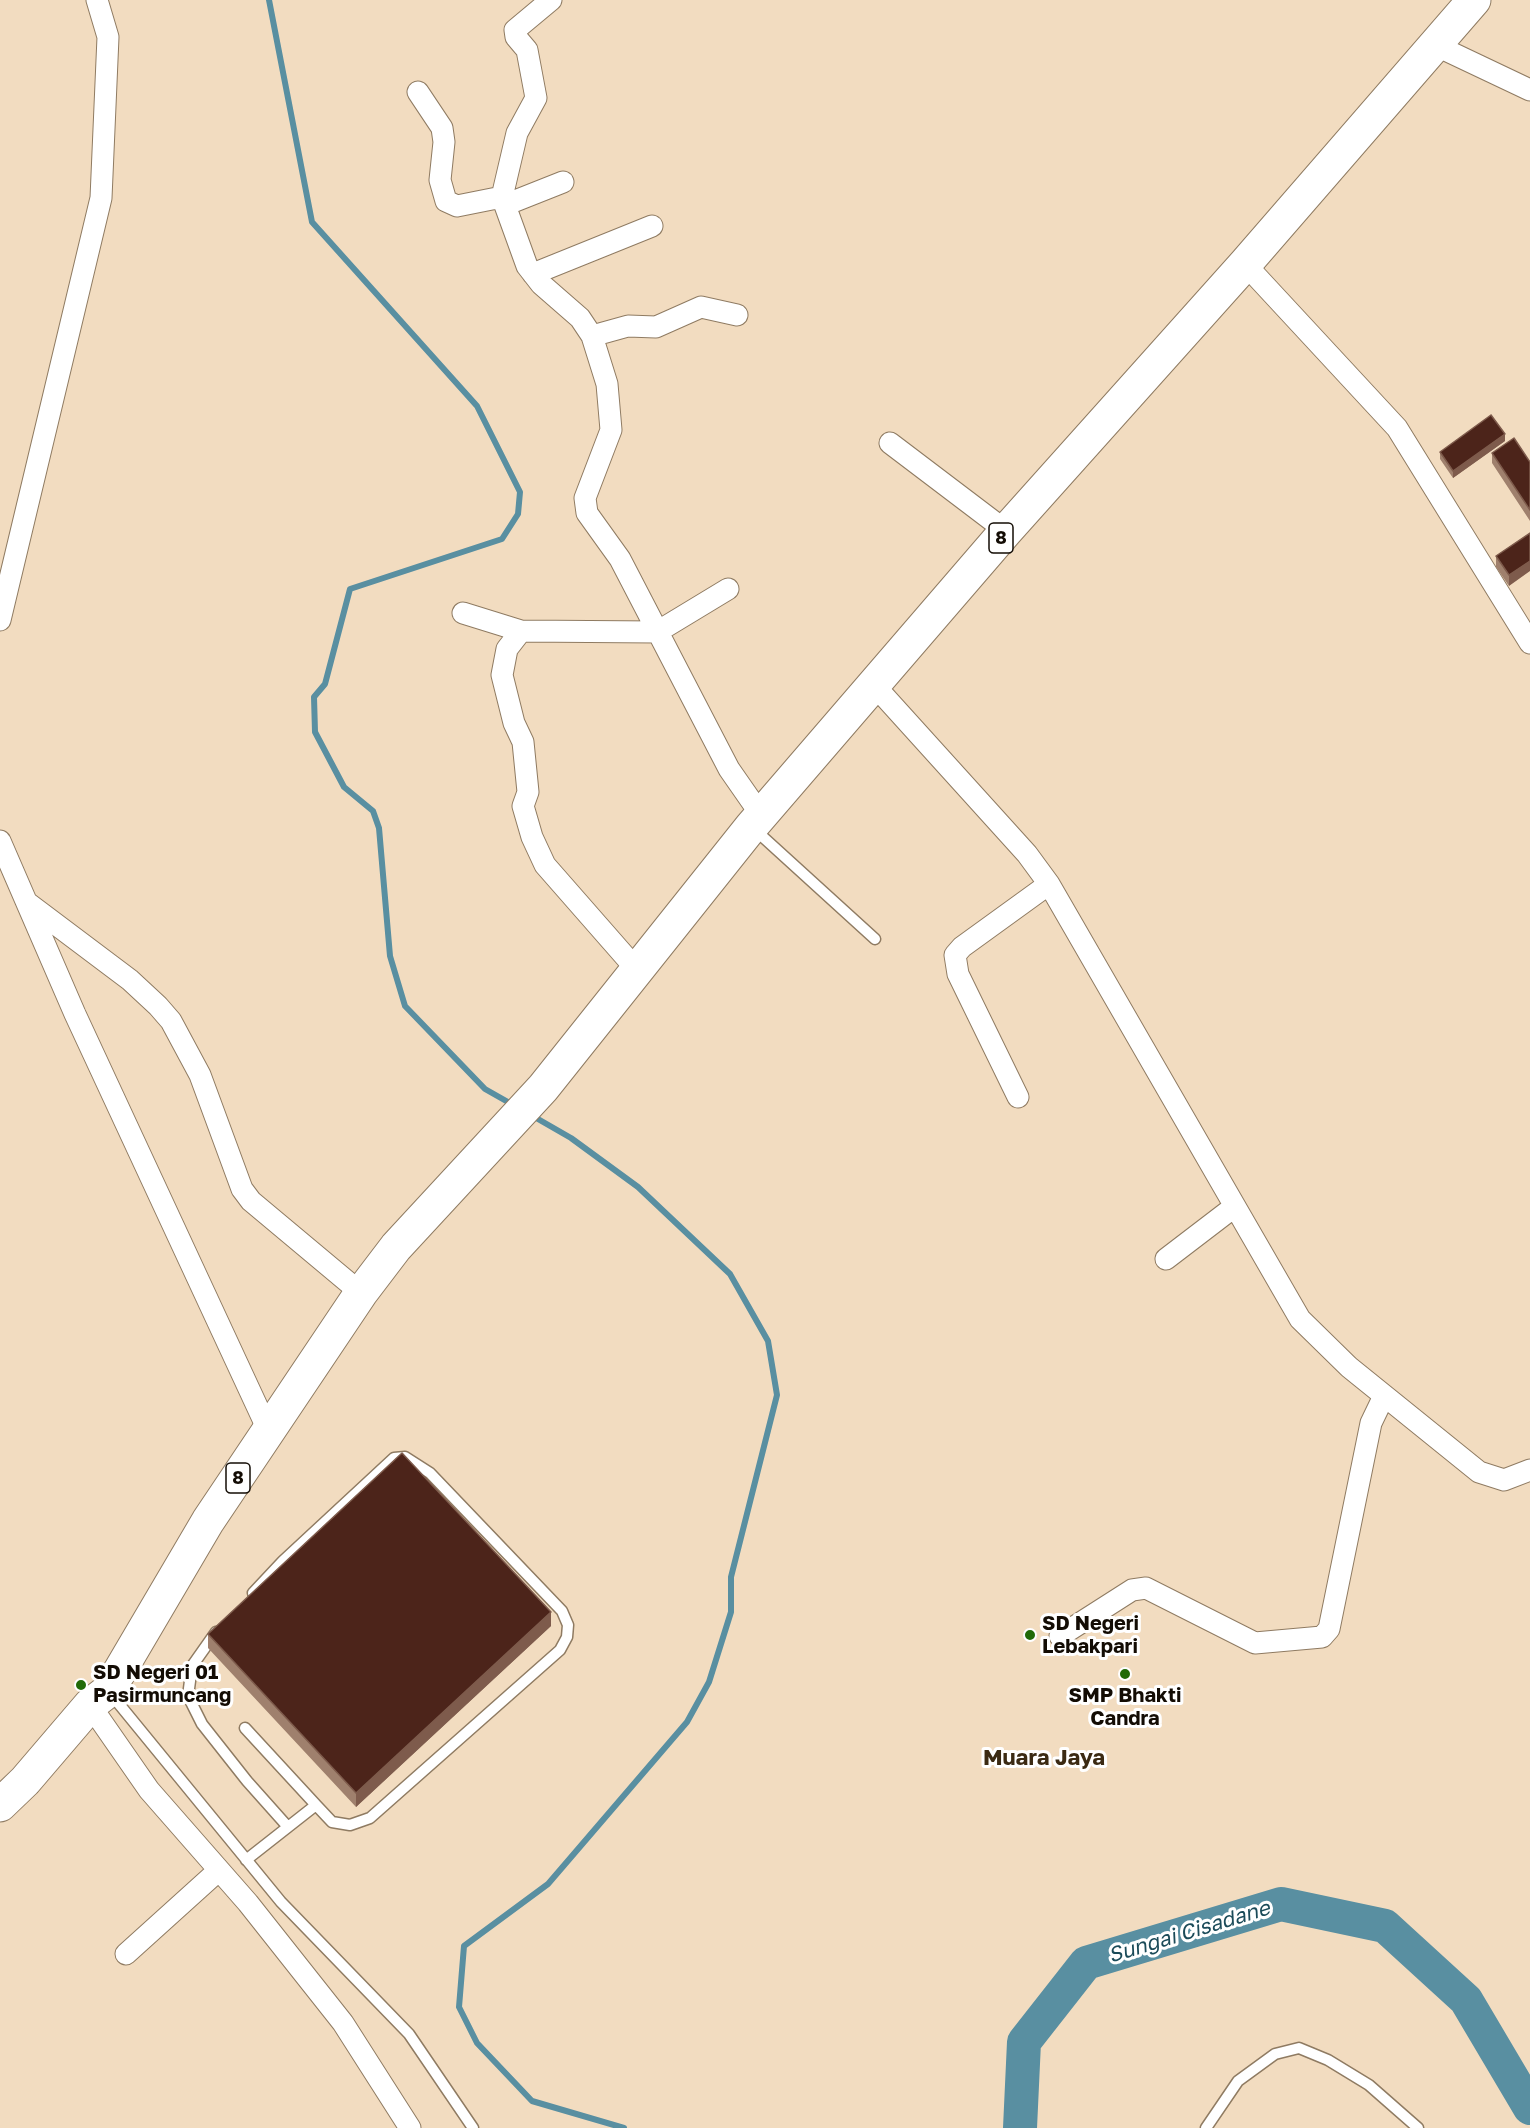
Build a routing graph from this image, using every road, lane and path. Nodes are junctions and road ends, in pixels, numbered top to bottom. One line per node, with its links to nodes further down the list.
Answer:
1 (97, 0): 18 (street)
2 (551, 0): 8 (street)
3 (1474, 0): 4 (highway, 8)
4 (1435, 45): 5 (street); 10 (highway, 8)
5 (1530, 90)
6 (418, 92): 8 (street)
7 (563, 182): 8 (street)
8 (503, 201): 11 (street)
9 (652, 226): 11 (street)
10 (1245, 264): 15 (highway, 8); 21 (street)
11 (533, 274): 13 (street)
12 (737, 315): 13 (street)
13 (592, 336): 20 (street)
14 (890, 443): 15 (street)
15 (1006, 531): 22 (highway, 8)
16 (728, 589): 20 (street)
17 (463, 613): 19 (street)
18 (0, 620)
19 (521, 632): 20 (street); 28 (street)
20 (657, 632): 23 (street)
21 (1530, 643)
22 (875, 686): 23 (highway, 8); 25 (street)
23 (756, 821): 27 (lane); 28 (highway, 8)
24 (0, 841): 26 (street)
25 (1049, 884): 29 (street); 30 (street)
26 (26, 902): 32 (street); 34 (street)
27 (875, 939)
28 (637, 969): 32 (highway, 8)
29 (1018, 1097)
30 (1233, 1207): 31 (street); 33 (street)
31 (1167, 1259)
32 (361, 1293): 34 (highway, 8)
33 (1384, 1396): 35 (street); 38 (street)
34 (269, 1432): 39 (highway, 8)
35 (1530, 1470)
36 (245, 1602): 42 (lane)
37 (222, 1626): 43 (lane)
38 (1060, 1636)
39 (99, 1698): 41 (highway, 8); 44 (lane); 45 (street)
40 (245, 1728): 42 (lane)
41 (0, 1805)
42 (316, 1805): 43 (lane)
43 (288, 1827): 44 (lane)
44 (246, 1860): 48 (lane)
45 (219, 1870): 46 (street); 47 (street)
46 (126, 1954)
47 (410, 2128)
48 (473, 2128)
49 (1206, 2128): 50 (lane)
50 (1418, 2128)

